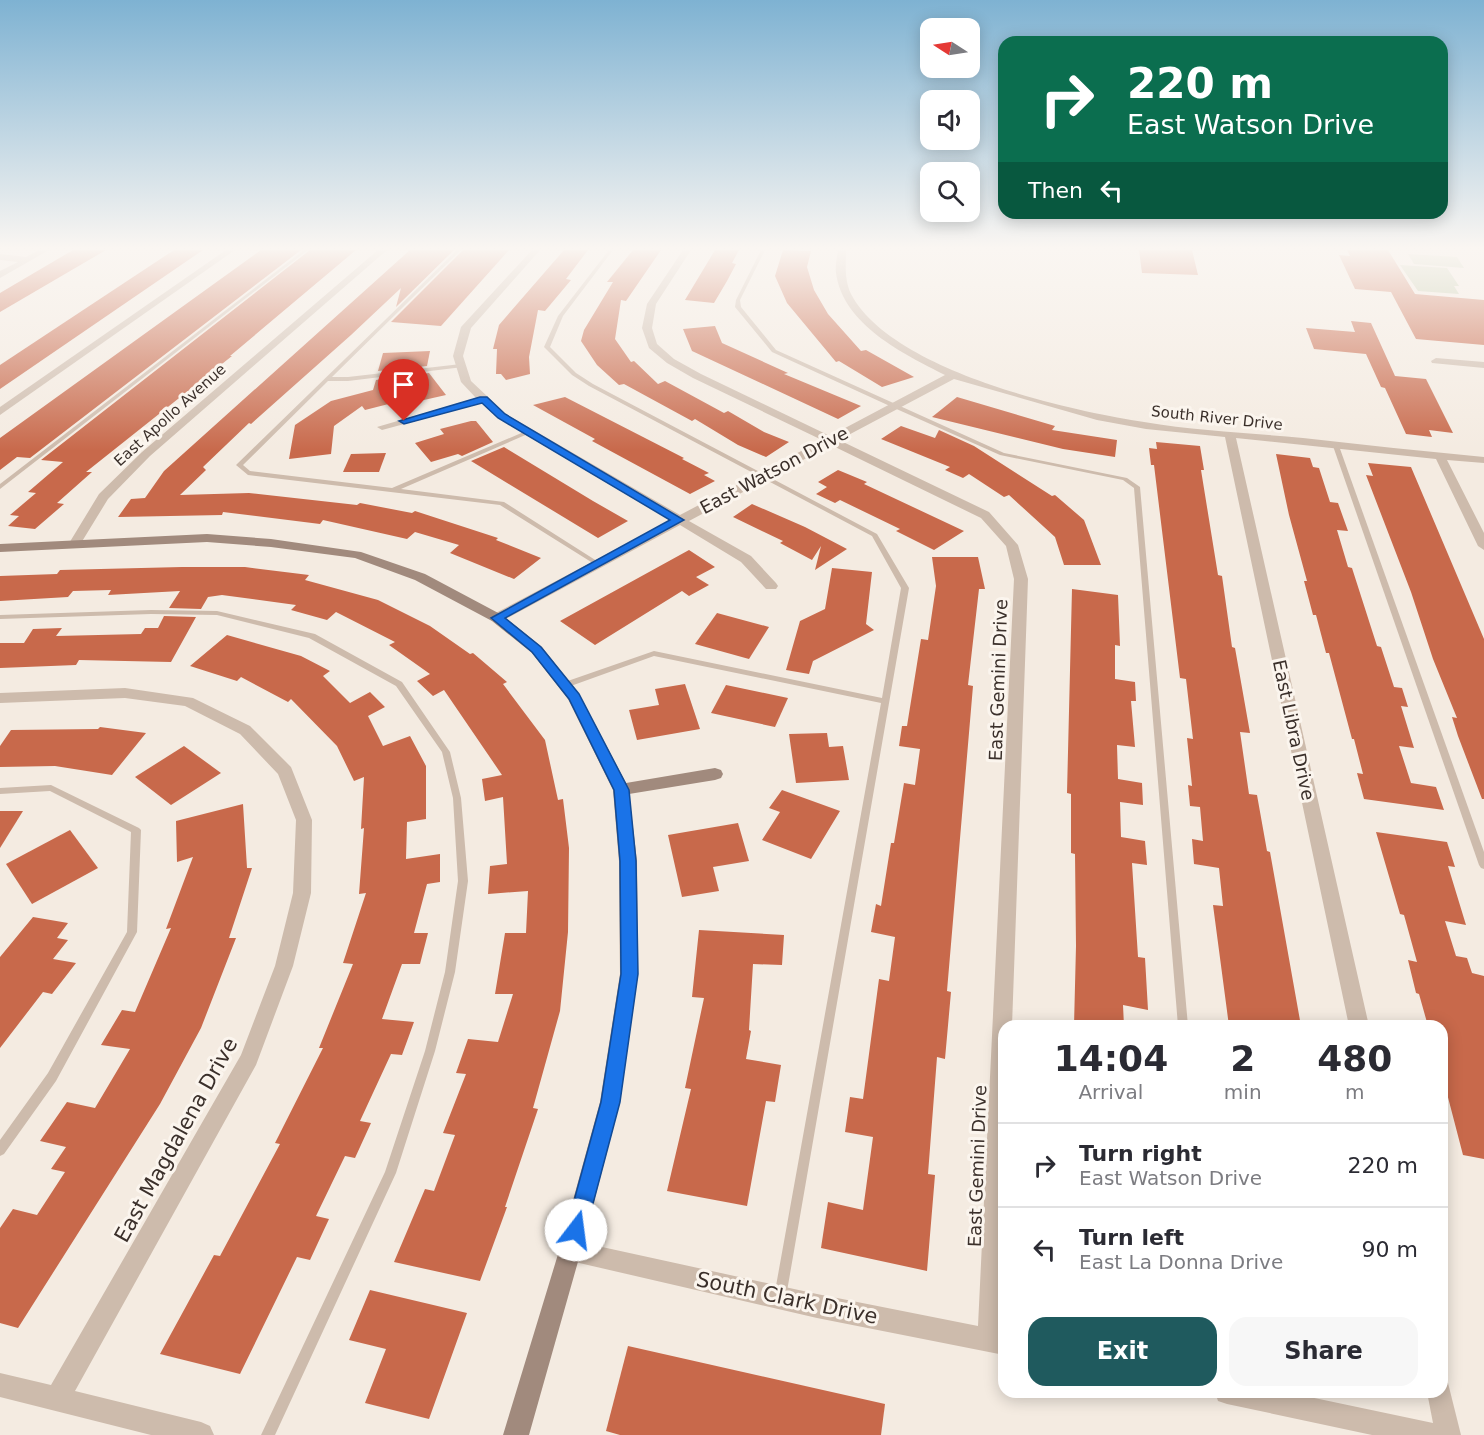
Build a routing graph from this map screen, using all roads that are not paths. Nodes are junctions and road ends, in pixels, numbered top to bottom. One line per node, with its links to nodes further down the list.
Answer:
1 (136, 317): 17 (street)
2 (220, 317): 26 (lane)
3 (305, 317): 29 (street, East Apollo Avenue)
4 (390, 317): 14 (lane)
5 (475, 317): 12 (street)
6 (560, 317): 25 (lane)
7 (648, 317): 21 (street, East Gemini Drive)
8 (746, 317): 16 (lane)
9 (865, 317): 13 (street)
10 (1436, 361): 11 (street)
11 (1484, 365)
12 (461, 366): 14 (lane); 15 (street)
13 (953, 375): 16 (street, East Watson Drive); 20 (street, South River Drive)
14 (327, 379): 27 (lane)
15 (483, 399): 18 (street); 19 (street)
16 (894, 406): 21 (street, East Watson Drive); 44 (lane)
17 (0, 412)
18 (382, 427)
19 (528, 432): 27 (lane); 28 (street)
20 (1230, 435): 22 (street, South River Drive); 45 (street, East Libra Drive)
21 (832, 440): 25 (street, East Watson Drive); 43 (street, East Gemini Drive)
22 (1336, 446): 23 (street, South River Drive); 42 (lane)
23 (1440, 456): 24 (street, South River Drive); 30 (street)
24 (1484, 460)
25 (762, 477): 28 (street, East Watson Drive); 38 (lane)
26 (0, 487)
27 (392, 490): 32 (lane)
28 (678, 520): 32 (street, East Watson Drive); 33 (street)
29 (74, 545): 31 (street); 35 (street)
30 (1484, 546)
31 (0, 548)
32 (598, 564): 35 (street, East Watson Drive)
33 (771, 586)
34 (0, 617): 56 (lane)
35 (497, 618): 36 (street)
36 (565, 685): 38 (lane); 40 (street)
37 (0, 698): 54 (street, East Magdalena Drive)
38 (885, 701): 49 (lane)
39 (716, 774): 40 (street)
40 (621, 790): 47 (street)
41 (0, 791): 46 (lane)
42 (1484, 865)
43 (1007, 1020)
44 (1182, 1020)
45 (1358, 1020)
46 (0, 1150)
47 (570, 1251): 49 (street, South Clark Drive); 57 (street)
48 (998, 1281): 50 (street, East Gemini Drive)
49 (780, 1298): 50 (street, South Clark Drive)
50 (996, 1342)
51 (0, 1384): 54 (street)
52 (1256, 1398): 58 (street)
53 (1439, 1398): 59 (street)
54 (57, 1399): 55 (street)
55 (201, 1435)
56 (268, 1435)
57 (516, 1435)
58 (1432, 1435)
59 (1448, 1435)

